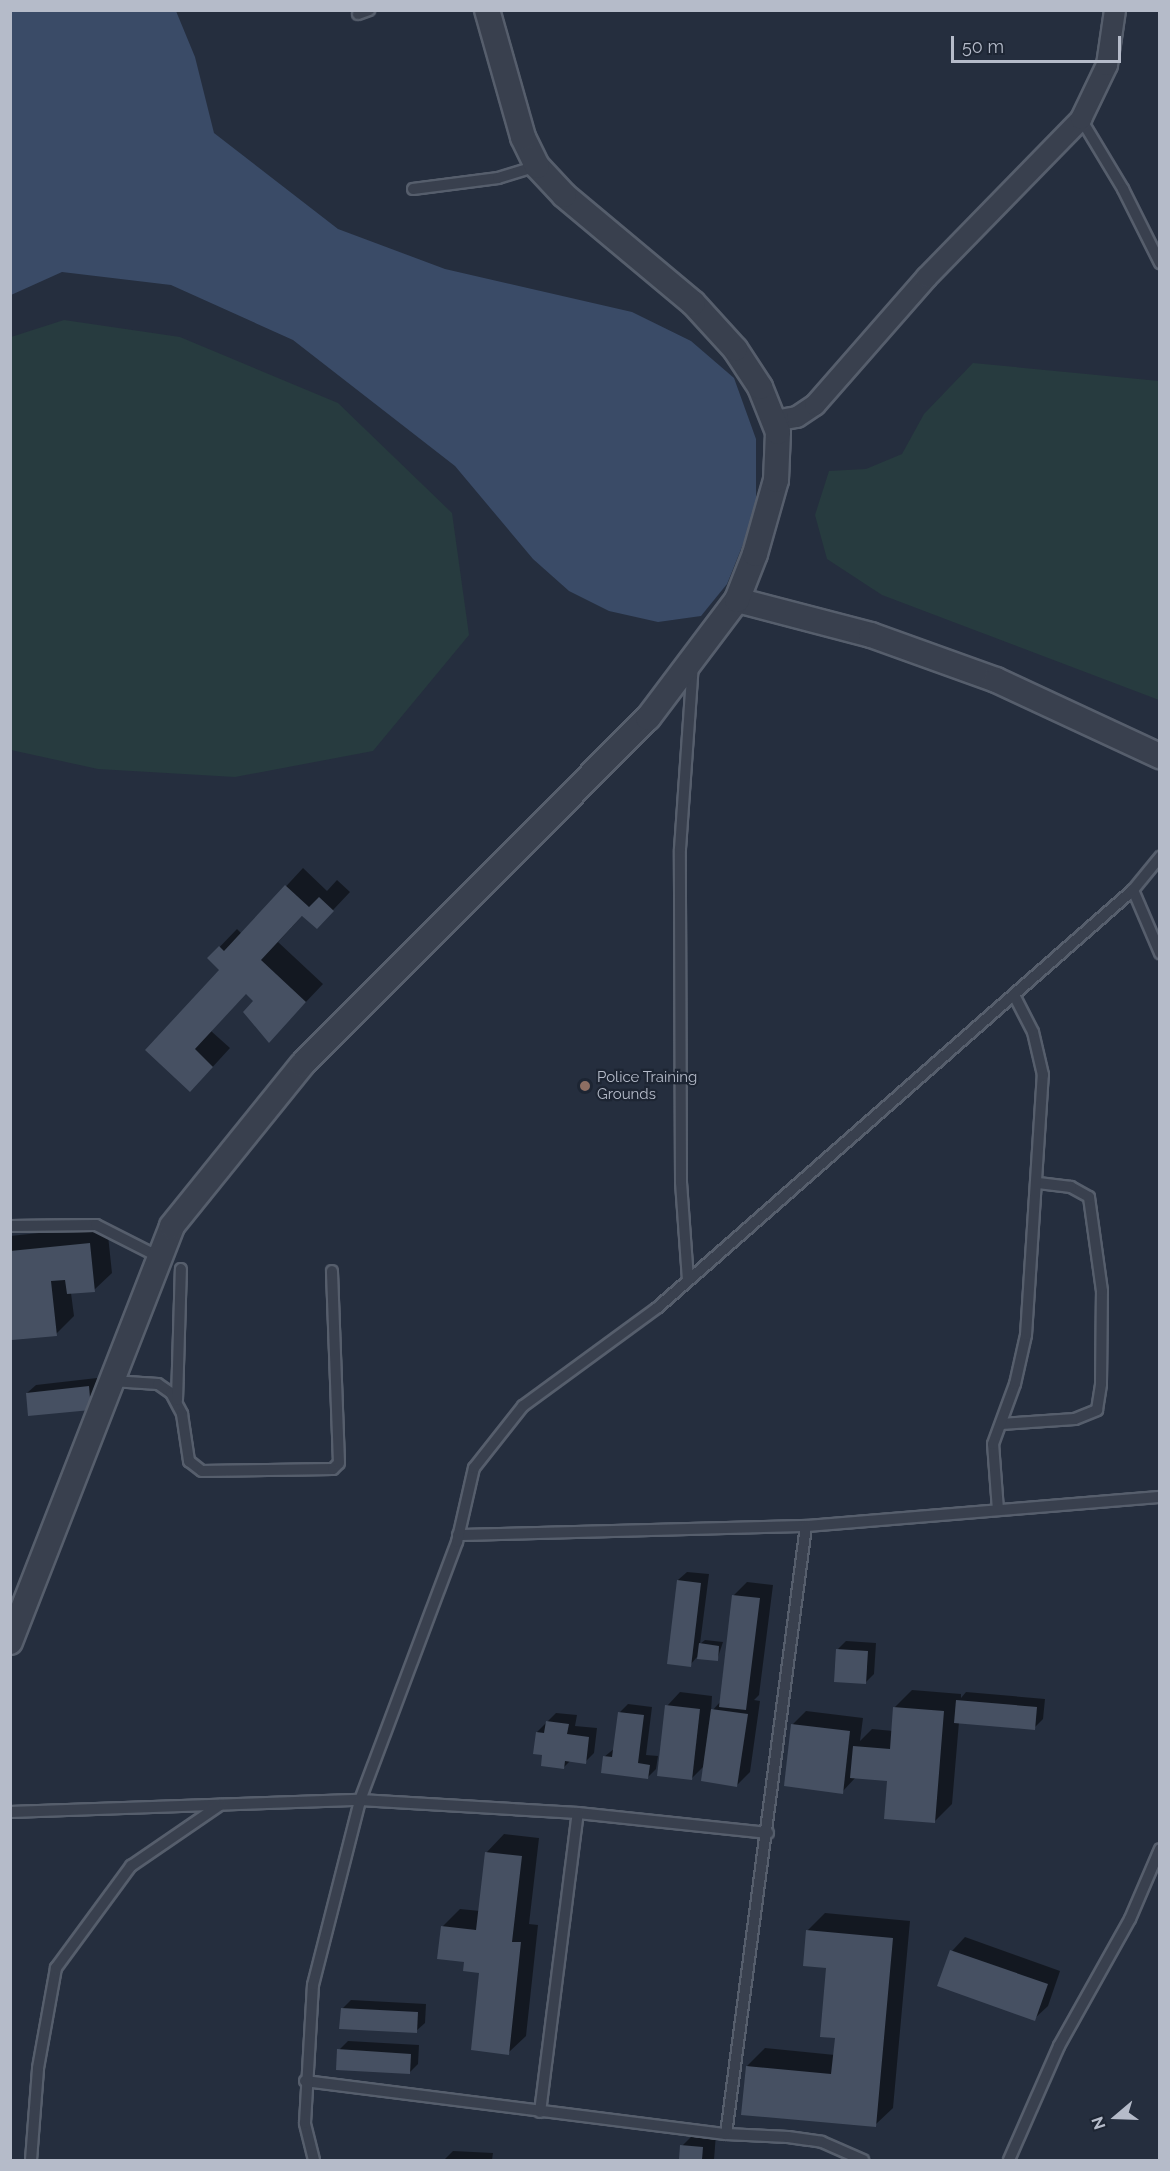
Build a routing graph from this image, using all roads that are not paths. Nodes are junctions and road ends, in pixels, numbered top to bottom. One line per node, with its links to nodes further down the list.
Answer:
1 (488, 10): 4 (street)
2 (1115, 10): 3 (street)
3 (1081, 119): 6 (lane); 7 (street)
4 (537, 166): 5 (lane); 7 (street)
5 (413, 189)
6 (1160, 262)
7 (774, 421): 8 (street)
8 (737, 600): 9 (street); 10 (street)
9 (693, 662): 17 (street); 20 (lane)
10 (1160, 756)
11 (1160, 857): 12 (lane)
12 (1133, 890): 13 (lane); 14 (lane)
13 (1160, 952)
14 (1014, 995): 15 (lane); 20 (lane)
15 (1036, 1183): 23 (lane); 23 (lane)
16 (10, 1226): 17 (lane)
17 (157, 1256): 21 (street)
18 (181, 1269): 22 (lane)
19 (332, 1272): 22 (lane)
20 (688, 1280): 27 (lane)
21 (111, 1381): 22 (lane); 28 (street)
22 (177, 1400)
23 (1001, 1424): 25 (lane)
24 (1160, 1497): 25 (lane)
25 (998, 1510): 26 (lane)
26 (806, 1526): 27 (lane); 33 (lane)
27 (458, 1535): 29 (lane)
28 (10, 1642)
29 (360, 1800): 30 (lane); 32 (lane); 35 (lane)
30 (220, 1805): 31 (lane); 38 (lane)
31 (10, 1812)
32 (578, 1813): 33 (lane); 36 (lane)
33 (768, 1833): 37 (lane)
34 (1160, 1849): 41 (lane)
35 (305, 2081): 36 (lane); 39 (lane)
36 (540, 2112): 37 (lane)
37 (726, 2134): 40 (lane)
38 (31, 2160)
39 (314, 2160)
40 (863, 2160)
41 (1010, 2160)

